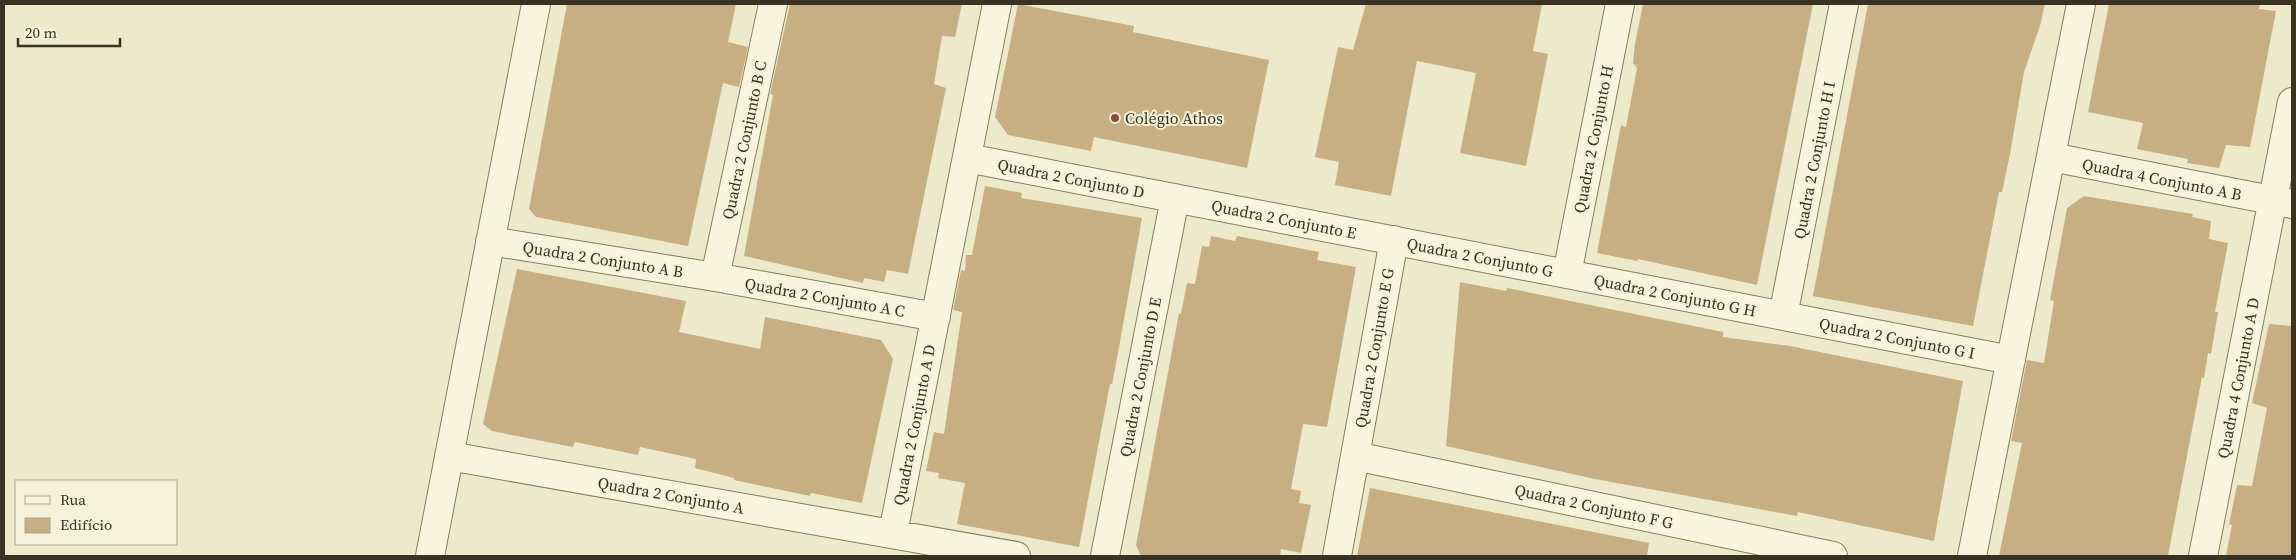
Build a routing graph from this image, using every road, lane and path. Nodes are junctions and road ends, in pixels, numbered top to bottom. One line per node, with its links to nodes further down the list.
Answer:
1 (536, 4): 12 (street)
2 (773, 4): 15 (street, Quadra 2 Conjunto B C)
3 (997, 4): 9 (street, Quadra 2 Conjunto A D)
4 (1620, 4): 14 (street, Quadra 2 Conjunto H)
5 (1844, 4): 16 (street, Quadra 2 Conjunto H I)
6 (2081, 4): 8 (street)
7 (2292, 102): 11 (street, Quadra 4 Conjunto A D)
8 (2051, 157): 11 (street, Quadra 4 Conjunto A B); 18 (street)
9 (967, 158): 10 (street, Quadra 2 Conjunto D); 17 (street, Quadra 2 Conjunto A D)
10 (1175, 198): 13 (street, Quadra 2 Conjunto E); 24 (street, Quadra 2 Conjunto D E)
11 (2283, 202): 28 (street, Quadra 4 Conjunto A D)
12 (490, 240): 15 (street, Quadra 2 Conjunto A B); 19 (street)
13 (1394, 240): 14 (street, Quadra 2 Conjunto G); 20 (street, Quadra 2 Conjunto E G)
14 (1567, 274): 16 (street, Quadra 2 Conjunto G H)
15 (715, 277): 17 (street, Quadra 2 Conjunto A C)
16 (1783, 316): 18 (street, Quadra 2 Conjunto G I)
17 (936, 317): 21 (street, Quadra 2 Conjunto A D)
18 (2011, 360): 27 (street)
19 (449, 456): 21 (street, Quadra 2 Conjunto A); 22 (street)
20 (1355, 456): 25 (street, Quadra 2 Conjunto E G); 26 (street, Quadra 2 Conjunto F G)
21 (893, 533): 23 (street)
22 (430, 556)
23 (1016, 556)
24 (1104, 556)
25 (1337, 556)
26 (1833, 556)
27 (1972, 556)
28 (2203, 556)

